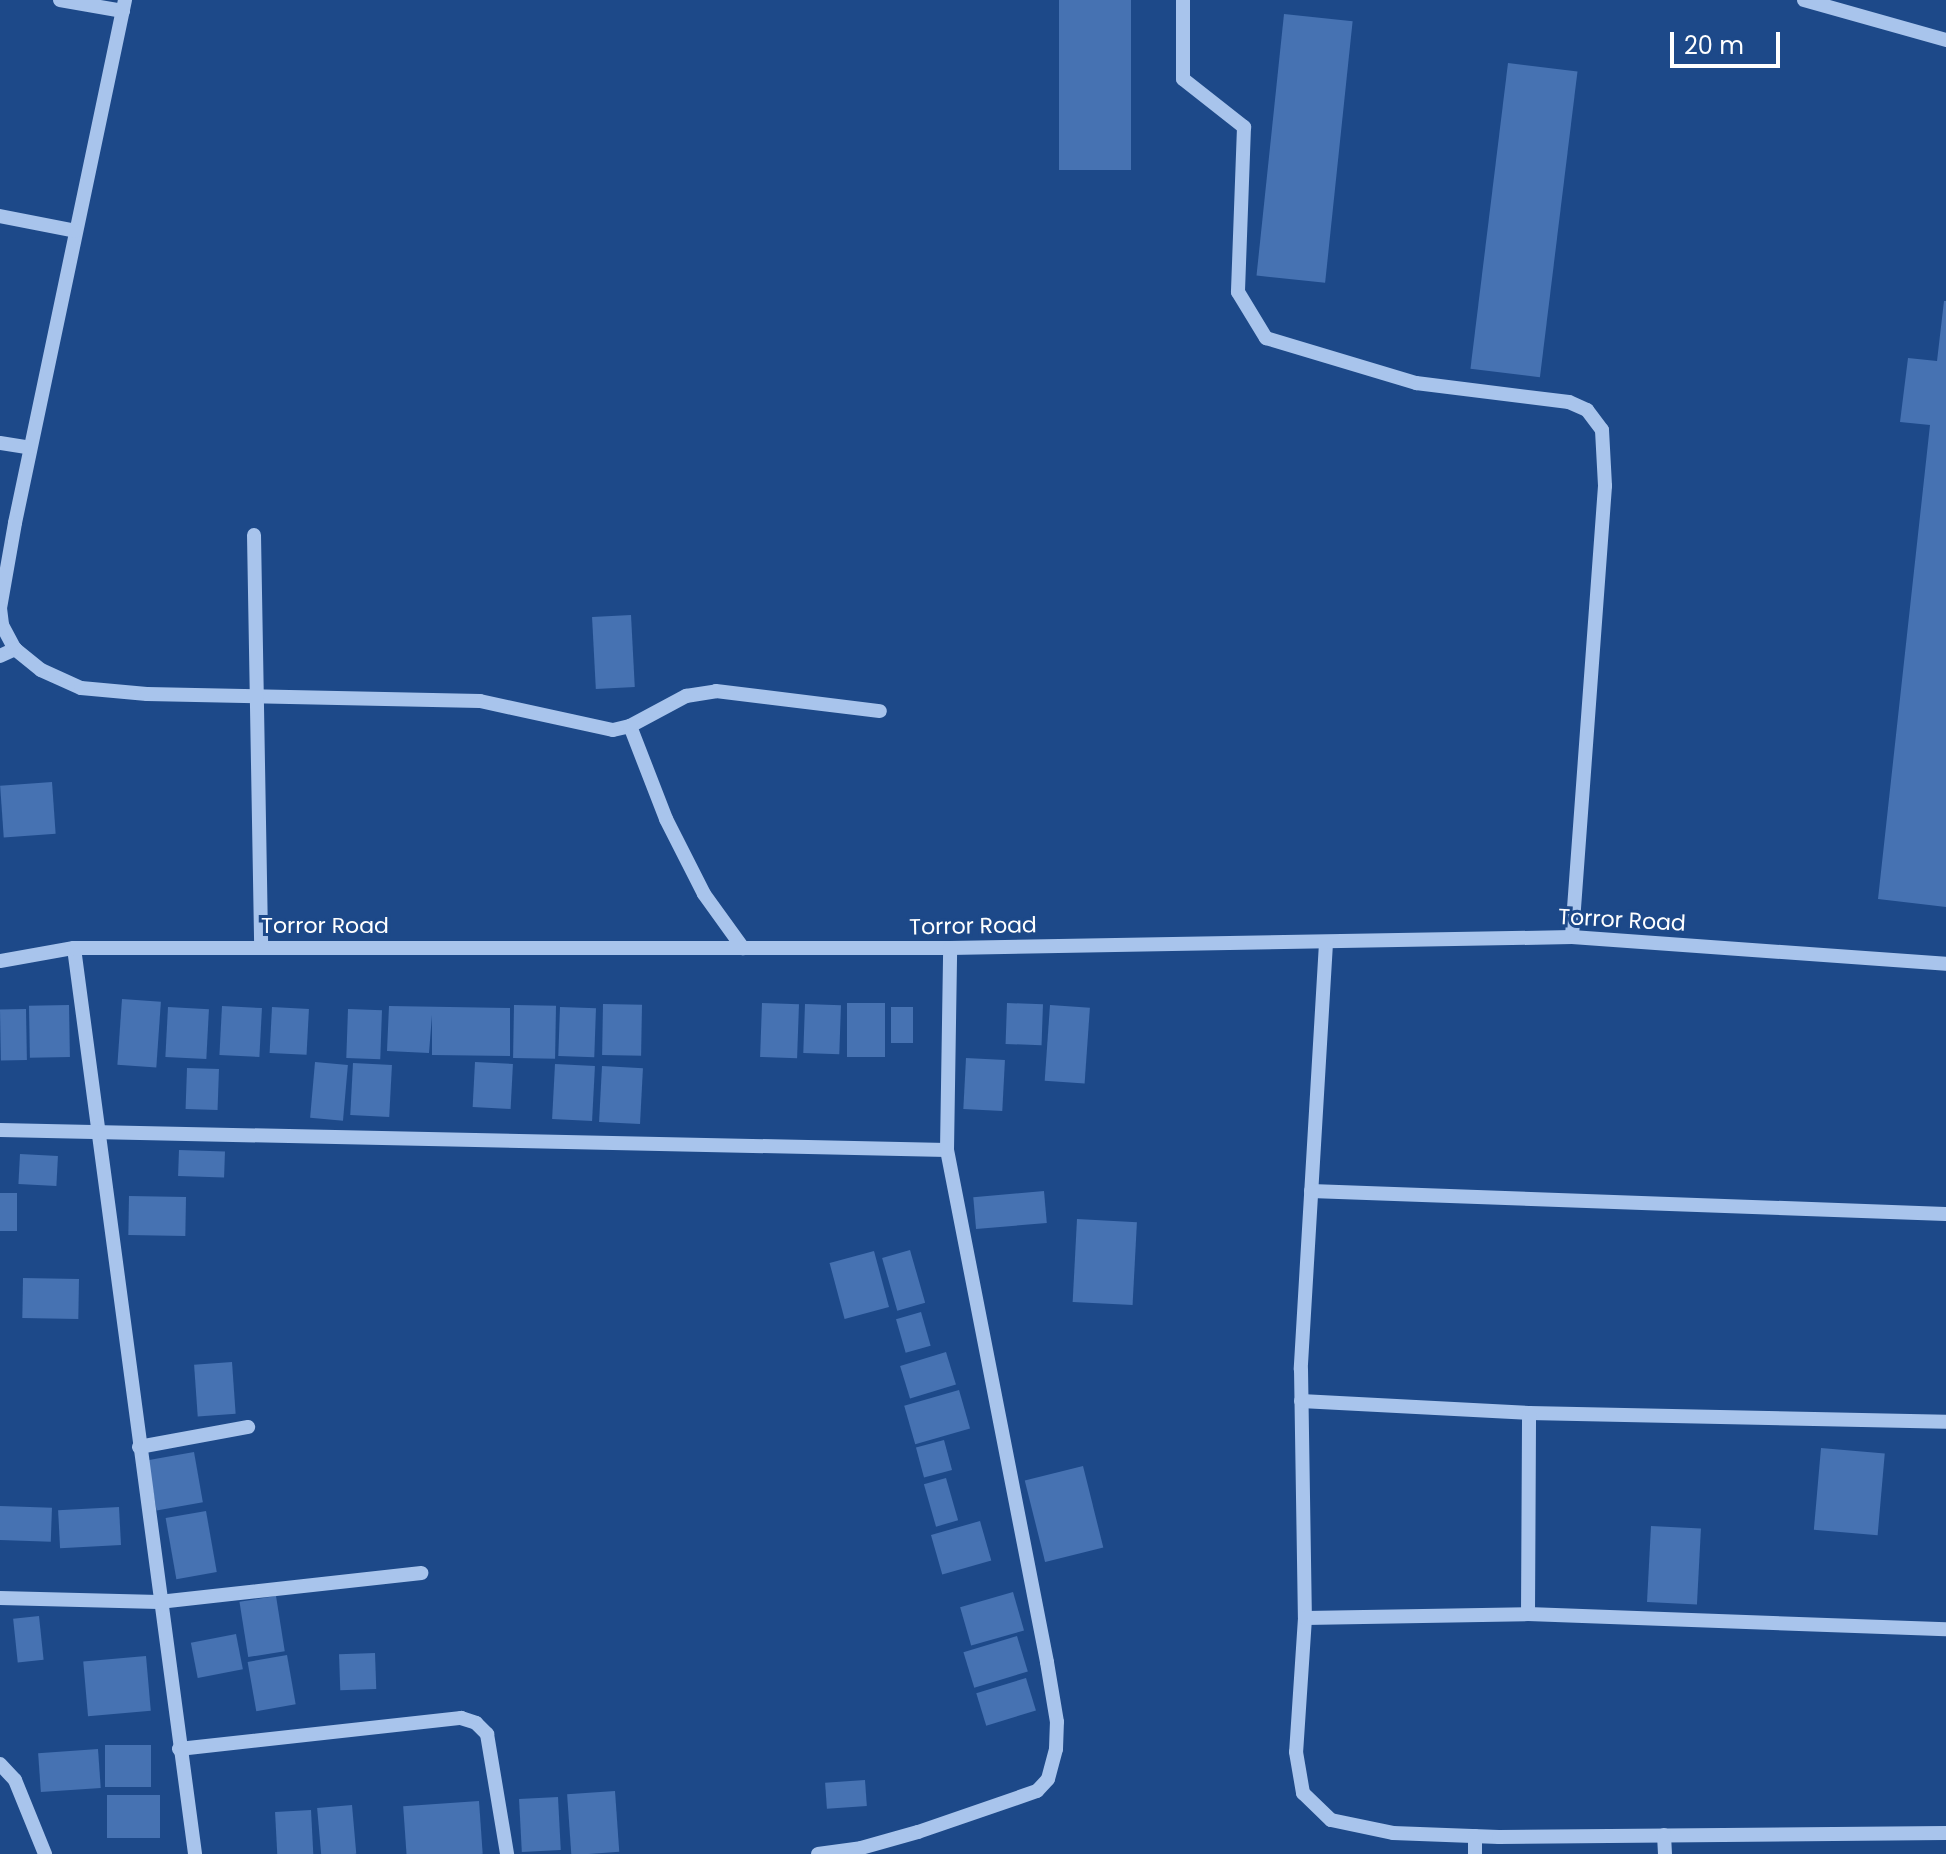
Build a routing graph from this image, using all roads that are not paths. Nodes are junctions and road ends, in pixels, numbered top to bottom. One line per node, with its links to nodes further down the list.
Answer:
1 (60, 0): 4 (street)
2 (1183, 0): 16 (street)
3 (1804, 0): 5 (street)
4 (124, 6): 7 (street)
5 (1946, 40)
6 (0, 216): 7 (street)
7 (76, 231): 9 (street)
8 (0, 443): 9 (street)
9 (30, 448): 11 (street)
10 (254, 535): 13 (street)
11 (15, 649): 12 (street); 13 (street)
12 (0, 656)
13 (257, 696): 15 (street); 19 (street)
14 (880, 711): 15 (street)
15 (630, 726): 20 (street)
16 (1572, 937): 17 (street, Torror Road); 23 (street, Torror Road)
17 (1326, 943): 21 (street, Torror Road); 27 (street)
18 (74, 948): 19 (street, Torror Road); 22 (street, Torror Road); 25 (street)
19 (261, 948): 20 (street, Torror Road)
20 (743, 948): 21 (street, Torror Road)
21 (950, 948): 26 (street)
22 (0, 961)
23 (1946, 964)
24 (0, 1130): 25 (street)
25 (98, 1130): 26 (street); 33 (street)
26 (947, 1150): 48 (street)
27 (1311, 1191): 28 (street); 29 (street)
28 (1946, 1214)
29 (1301, 1401): 30 (street); 38 (street)
30 (1529, 1413): 31 (street); 37 (street)
31 (1946, 1422)
32 (248, 1427): 33 (street)
33 (139, 1447): 36 (street)
34 (421, 1573): 36 (street)
35 (0, 1598): 36 (street)
36 (159, 1602): 40 (street)
37 (1528, 1614): 38 (street); 39 (street)
38 (1305, 1618): 44 (street)
39 (1946, 1629)
40 (179, 1749): 46 (street); 47 (street)
41 (0, 1764): 45 (street)
42 (1946, 1833): 43 (street)
43 (1664, 1835): 44 (street); 50 (street)
44 (1475, 1836): 49 (street)
45 (45, 1854)
46 (195, 1854)
47 (507, 1854)
48 (818, 1854)
49 (1475, 1854)
50 (1665, 1854)

